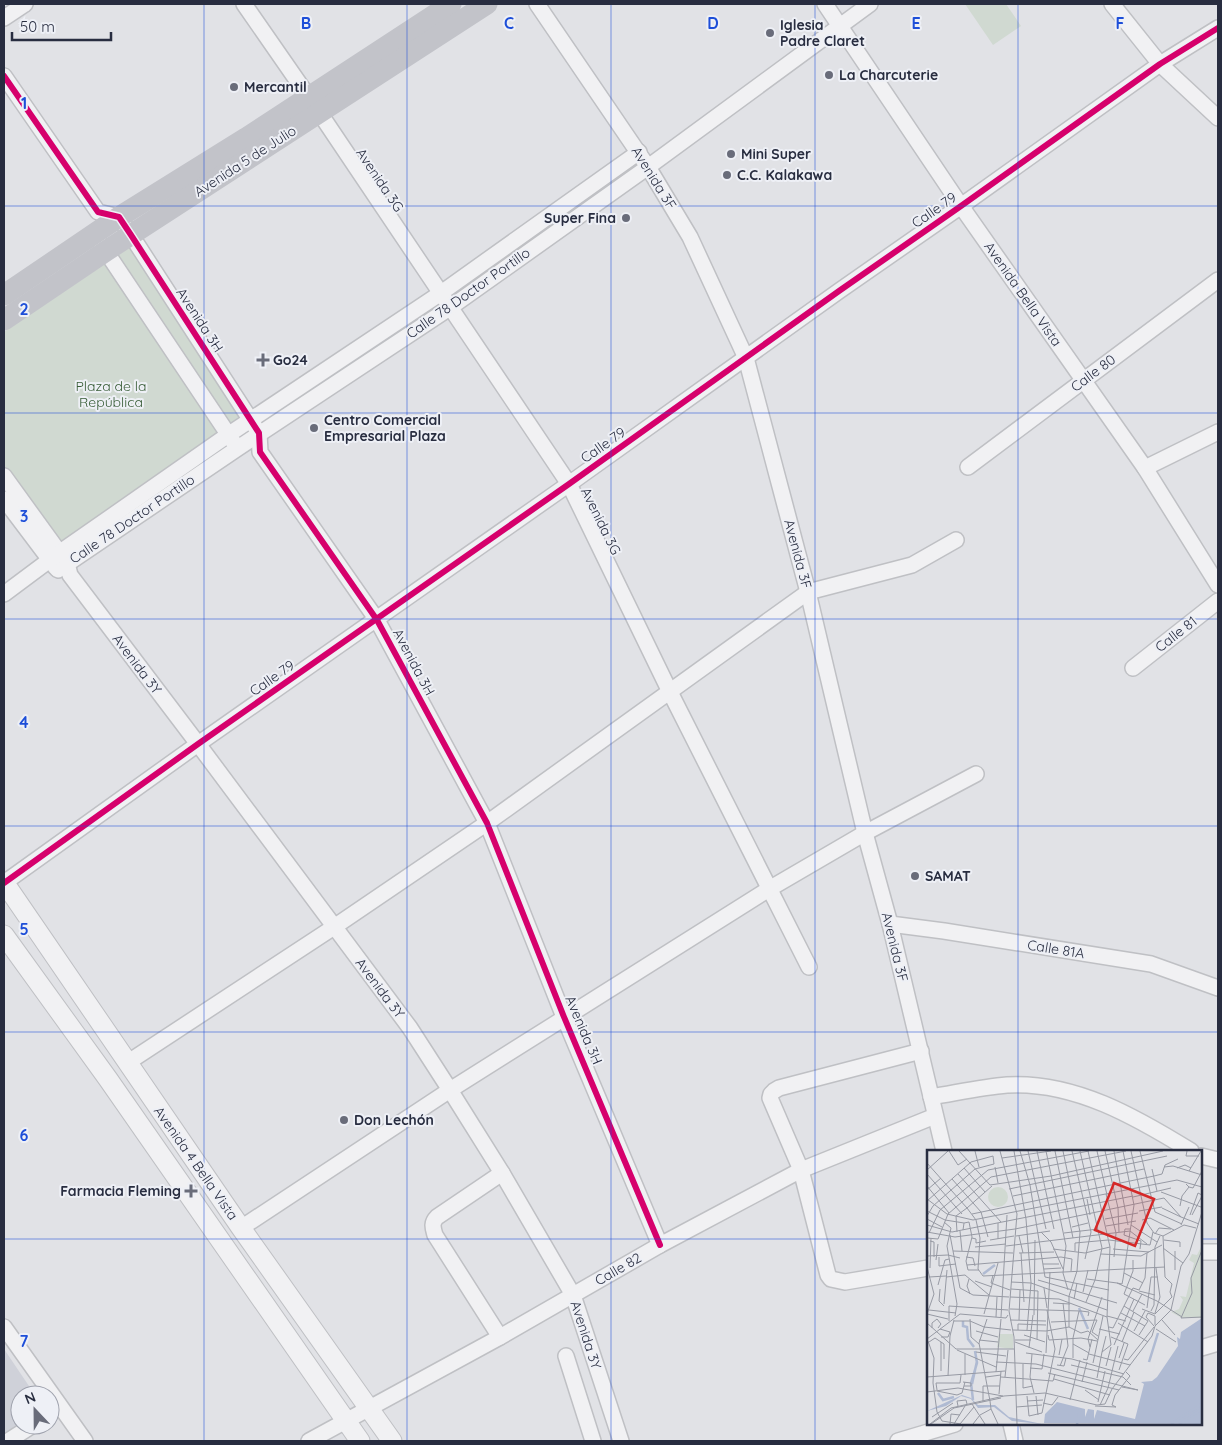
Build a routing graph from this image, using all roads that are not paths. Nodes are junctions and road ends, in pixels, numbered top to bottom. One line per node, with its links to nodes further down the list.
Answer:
1 (25, 4): 9 (street)
2 (244, 4): 14 (street, Avenida 3G)
3 (451, 4): 14 (main road, Avenida 5 de Julio)
4 (487, 4): 14 (main road, Avenida 5 de Julio)
5 (537, 4): 16 (street, Avenida 3F)
6 (825, 4): 10 (street, Avenida Bella Vista)
7 (870, 4): 10 (street, Calle 78 Doctor Portillo)
8 (1112, 4): 12 (street)
9 (4, 18)
10 (840, 25): 17 (street, Calle 78 Doctor Portillo); 18 (street, Avenida Bella Vista)
11 (1218, 28): 12 (street, Calle 79)
12 (1160, 64): 15 (street); 18 (street, Calle 79)
13 (4, 76): 19 (street)
14 (313, 105): 20 (main road, Avenida 5 de Julio); 21 (main road, Avenida 5 de Julio); 24 (street, Avenida 3G)
15 (1218, 118)
16 (639, 152): 17 (street, Avenida 3F); 24 (street, Calle 78 Doctor Portillo)
17 (648, 167): 26 (street, Calle 78 Doctor Portillo); 28 (street, Avenida 3F)
18 (961, 206): 28 (street, Calle 79); 29 (street, Avenida Bella Vista)
19 (98, 212): 20 (street); 22 (street)
20 (118, 217): 21 (street, Avenida 3H); 22 (main road, Avenida 5 de Julio)
21 (131, 235): 22 (main road, Avenida 5 de Julio); 30 (street, Avenida 3H)
22 (100, 242): 25 (main road, Avenida 5 de Julio); 27 (main road, Avenida 5 de Julio); 33 (street)
23 (1218, 280): 29 (street, Calle 80)
24 (441, 293): 26 (street, Avenida 3G); 30 (street, Calle 78 Doctor Portillo)
25 (4, 295)
26 (450, 307): 32 (street, Calle 78 Doctor Portillo); 39 (street, Avenida 3G)
27 (4, 320)
28 (746, 358): 39 (street, Calle 79); 44 (street, Avenida 3F)
29 (1083, 380): 36 (street, Calle 80); 37 (street, Avenida Bella Vista)
30 (251, 420): 32 (street, Avenida 3H); 33 (street, Calle 78 Doctor Portillo)
31 (1218, 432): 37 (street)
32 (259, 433): 34 (street, Calle 78 Doctor Portillo); 35 (street, Avenida 3H)
33 (228, 435): 34 (street); 42 (street, Calle 78 Doctor Portillo)
34 (238, 448): 35 (street); 42 (street, Calle 78 Doctor Portillo)
35 (260, 452): 47 (street, Avenida 3H)
36 (968, 467)
37 (1145, 468): 43 (street, Avenida Bella Vista)
38 (4, 476): 42 (street, Avenida 3Y)
39 (569, 484): 47 (street, Calle 79); 49 (street, Avenida 3G)
40 (4, 498): 42 (street, Avenida 3Y)
41 (956, 540): 44 (street)
42 (60, 564): 45 (street, Calle 78 Doctor Portillo); 50 (street, Avenida 3Y)
43 (1218, 585)
44 (808, 592): 49 (street); 53 (street, Avenida 3F)
45 (4, 594)
46 (1218, 600): 48 (street, Calle 81)
47 (377, 620): 50 (street, Calle 79); 52 (street, Avenida 3H)
48 (1133, 668)
49 (670, 692): 52 (street); 55 (street, Avenida 3G)
50 (198, 744): 54 (street, Calle 79); 57 (street, Avenida 3Y)
51 (976, 774): 53 (street)
52 (487, 823): 57 (street); 61 (street, Avenida 3H)
53 (865, 833): 55 (street); 56 (street, Avenida 3F)
54 (4, 883): 63 (street, Avenida 4 Bella Vista)
55 (769, 889): 59 (street, Avenida 3G); 61 (street)
56 (890, 924): 60 (street, Calle 81A); 62 (street, Avenida 3F)
57 (334, 927): 63 (street); 64 (street, Avenida 3Y)
58 (4, 935): 87 (street, Avenida 4 Bella Vista)
59 (808, 967)
60 (1218, 988)
61 (564, 1018): 64 (street); 74 (street, Avenida 3H)
62 (921, 1051): 65 (street, Avenida 3F); 71 (street)
63 (127, 1063): 73 (street, Avenida 4 Bella Vista)
64 (450, 1090): 72 (street, Avenida 3Y); 73 (street)
65 (931, 1097): 66 (street, Avenida 3F); 68 (street)
66 (935, 1116): 67 (street, Avenida 3F); 71 (street, Calle 82)
67 (944, 1150)
68 (1190, 1150)
69 (1202, 1156): 70 (street)
70 (1218, 1160)
71 (801, 1170): 74 (street, Calle 82); 77 (street)
72 (502, 1173): 78 (street, Avenida 3Y); 80 (street)
73 (241, 1228): 85 (street, Avenida 4 Bella Vista)
74 (660, 1245): 78 (street, Calle 82)
75 (1202, 1252): 76 (street)
76 (1218, 1252)
77 (927, 1268)
78 (573, 1295): 80 (street, Calle 82); 95 (street, Avenida 3Y)
79 (4, 1326): 84 (street)
80 (500, 1337): 85 (street, Calle 82)
81 (1218, 1342): 82 (street)
82 (1202, 1348)
83 (566, 1356): 94 (street)
84 (40, 1385)
85 (369, 1408): 87 (street, Calle 82); 93 (street, Avenida 4 Bella Vista)
86 (60, 1415): 90 (street)
87 (346, 1420): 91 (street, Calle 82); 92 (street, Avenida 4 Bella Vista)
88 (952, 1425): 96 (street)
89 (1011, 1425): 97 (street)
90 (85, 1441)
91 (309, 1441)
92 (360, 1441)
93 (392, 1441)
94 (592, 1441)
95 (621, 1441)
96 (898, 1441)
97 (1015, 1441)

